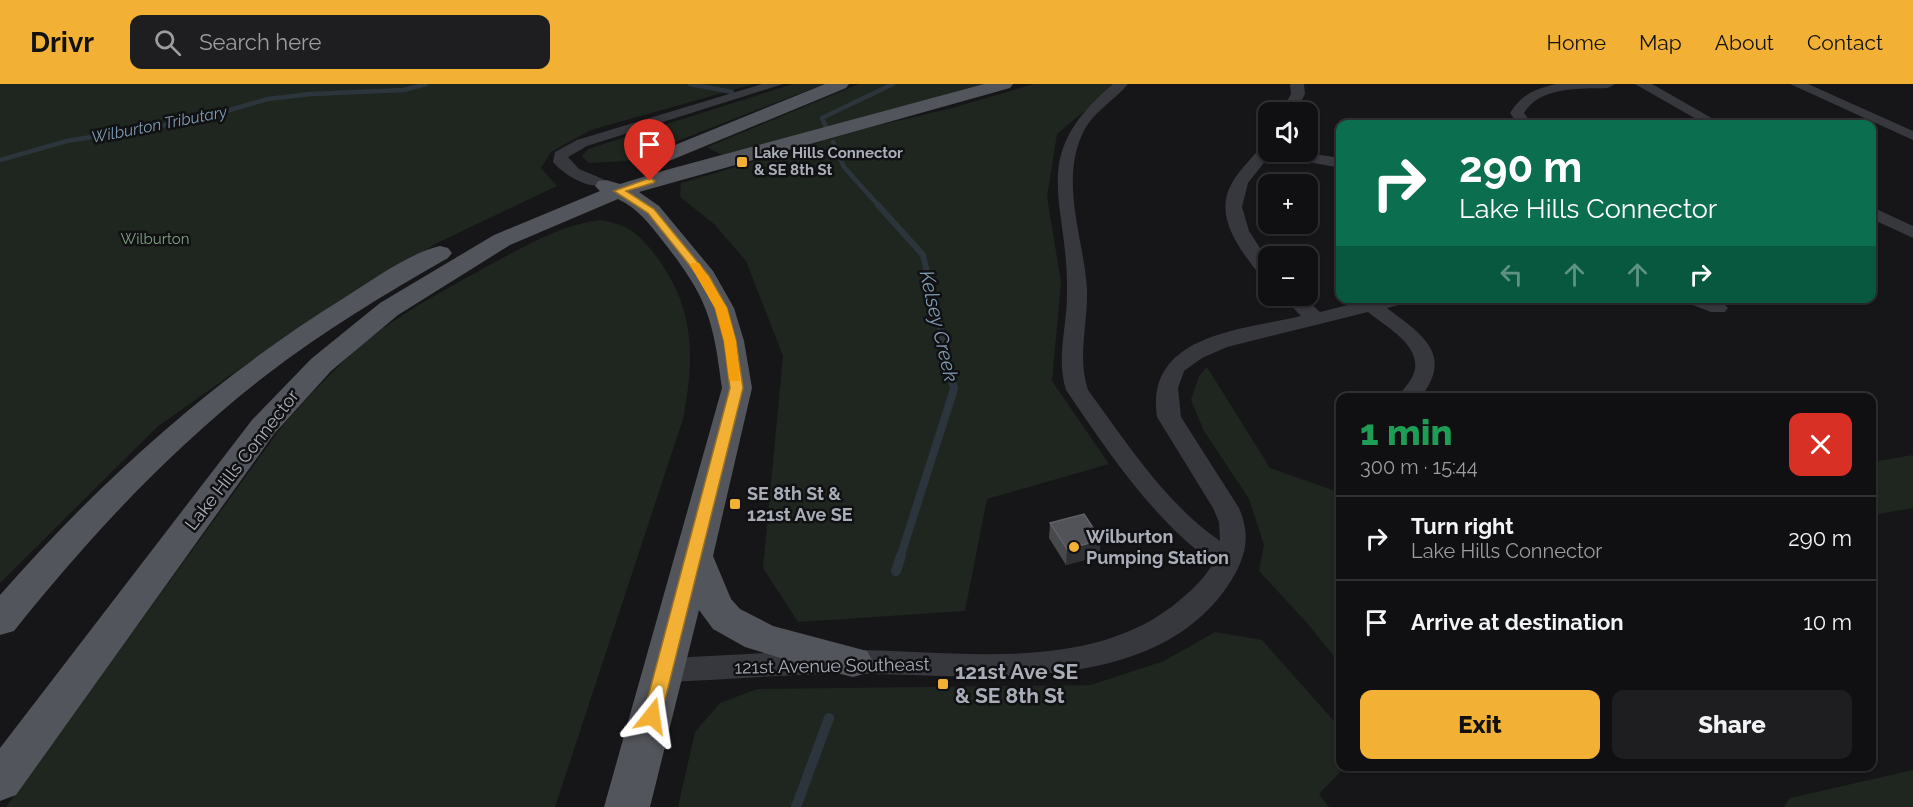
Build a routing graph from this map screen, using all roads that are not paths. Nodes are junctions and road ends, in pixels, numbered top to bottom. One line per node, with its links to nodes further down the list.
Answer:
1 (776, 84): 17 (street)
2 (840, 84): 17 (main road, Lake Hills Connector)
3 (1004, 84): 16 (main road, Lake Hills Connector)
4 (1121, 84): 31 (street)
5 (1297, 84): 9 (street)
6 (1608, 84): 10 (street)
7 (1642, 84): 11 (street)
8 (1797, 84): 12 (street)
9 (1294, 102)
10 (1522, 120)
11 (1708, 120)
12 (1913, 136)
13 (1318, 159): 15 (street)
14 (1260, 162): 22 (street)
15 (1336, 163)
16 (674, 174): 17 (main road, Lake Hills Connector); 20 (main road)
17 (608, 186): 19 (main road, Lake Hills Connector); 20 (main road); 32 (main road, Lake Hills Connector)
18 (1876, 215): 21 (street)
19 (524, 230): 20 (main road); 35 (main road, Lake Hills Connector)
20 (667, 231): 30 (main road)
21 (1913, 233)
22 (1258, 258)
23 (1384, 303): 26 (street, 121st Avenue Southeast)
24 (1705, 303): 27 (street)
25 (1302, 306): 28 (street)
26 (1372, 306): 28 (street, 121st Avenue Southeast); 29 (street)
27 (1718, 308)
28 (1315, 318): 31 (street, 121st Avenue Southeast)
29 (1413, 393)
30 (695, 556): 33 (main road); 34 (main road)
31 (1229, 561): 33 (street, 121st Avenue Southeast)
32 (0, 621)
33 (853, 662): 34 (street, 121st Avenue Southeast)
34 (664, 670): 36 (main road)
35 (0, 782)
36 (627, 807)

